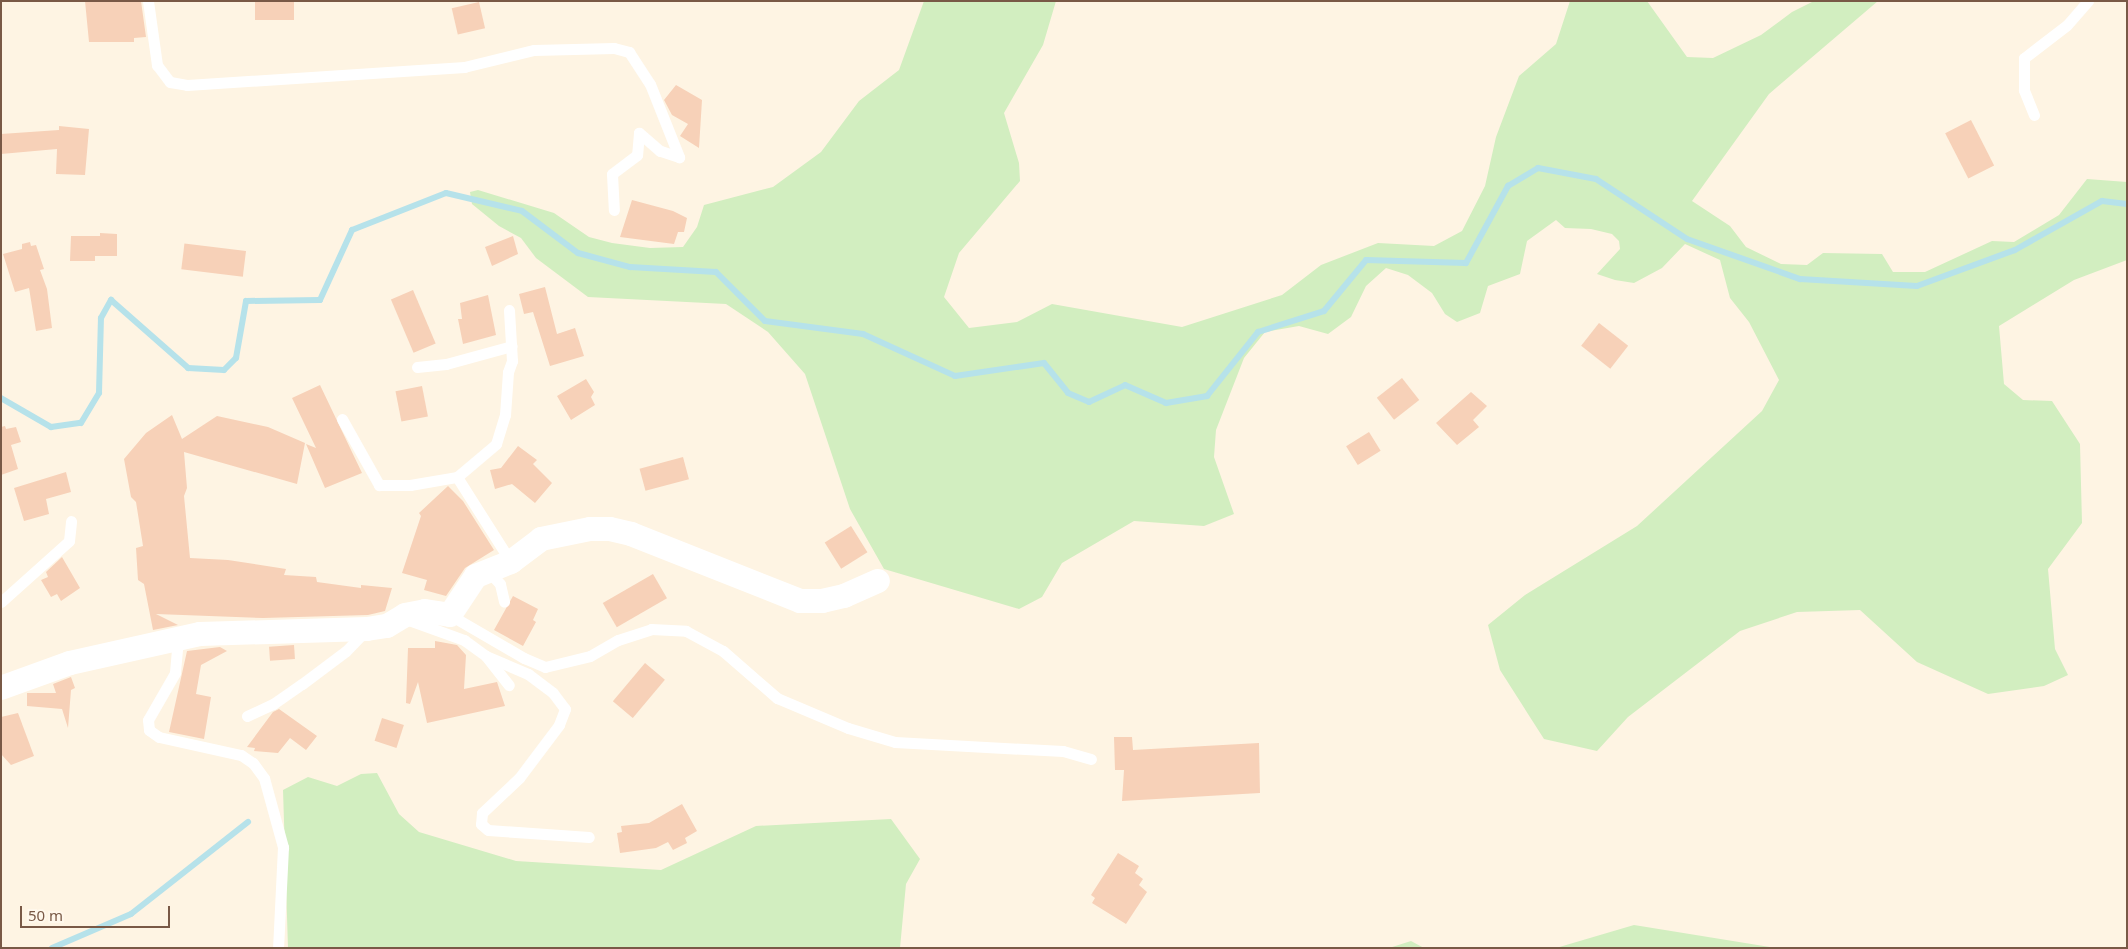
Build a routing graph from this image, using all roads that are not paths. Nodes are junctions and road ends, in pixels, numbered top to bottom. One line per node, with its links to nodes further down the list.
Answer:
1 (148, 1): 4 (lane)
2 (2088, 1): 3 (lane)
3 (2034, 115)
4 (614, 210)
5 (509, 310): 6 (lane)
6 (512, 346): 7 (lane); 9 (lane)
7 (417, 367)
8 (342, 419): 9 (lane)
9 (457, 477): 11 (lane)
10 (71, 521): 14 (lane)
11 (511, 562): 12 (street); 13 (street)
12 (489, 572): 15 (lane); 16 (street)
13 (878, 581)
14 (1, 602)
15 (504, 602)
16 (450, 615): 17 (street); 24 (lane)
17 (401, 617): 18 (street); 20 (lane)
18 (367, 628): 19 (street); 23 (lane)
19 (178, 638): 22 (street); 26 (lane)
20 (486, 656): 21 (lane); 25 (lane)
21 (509, 685)
22 (1, 688)
23 (247, 716)
24 (1091, 759)
25 (588, 837)
26 (278, 948)

